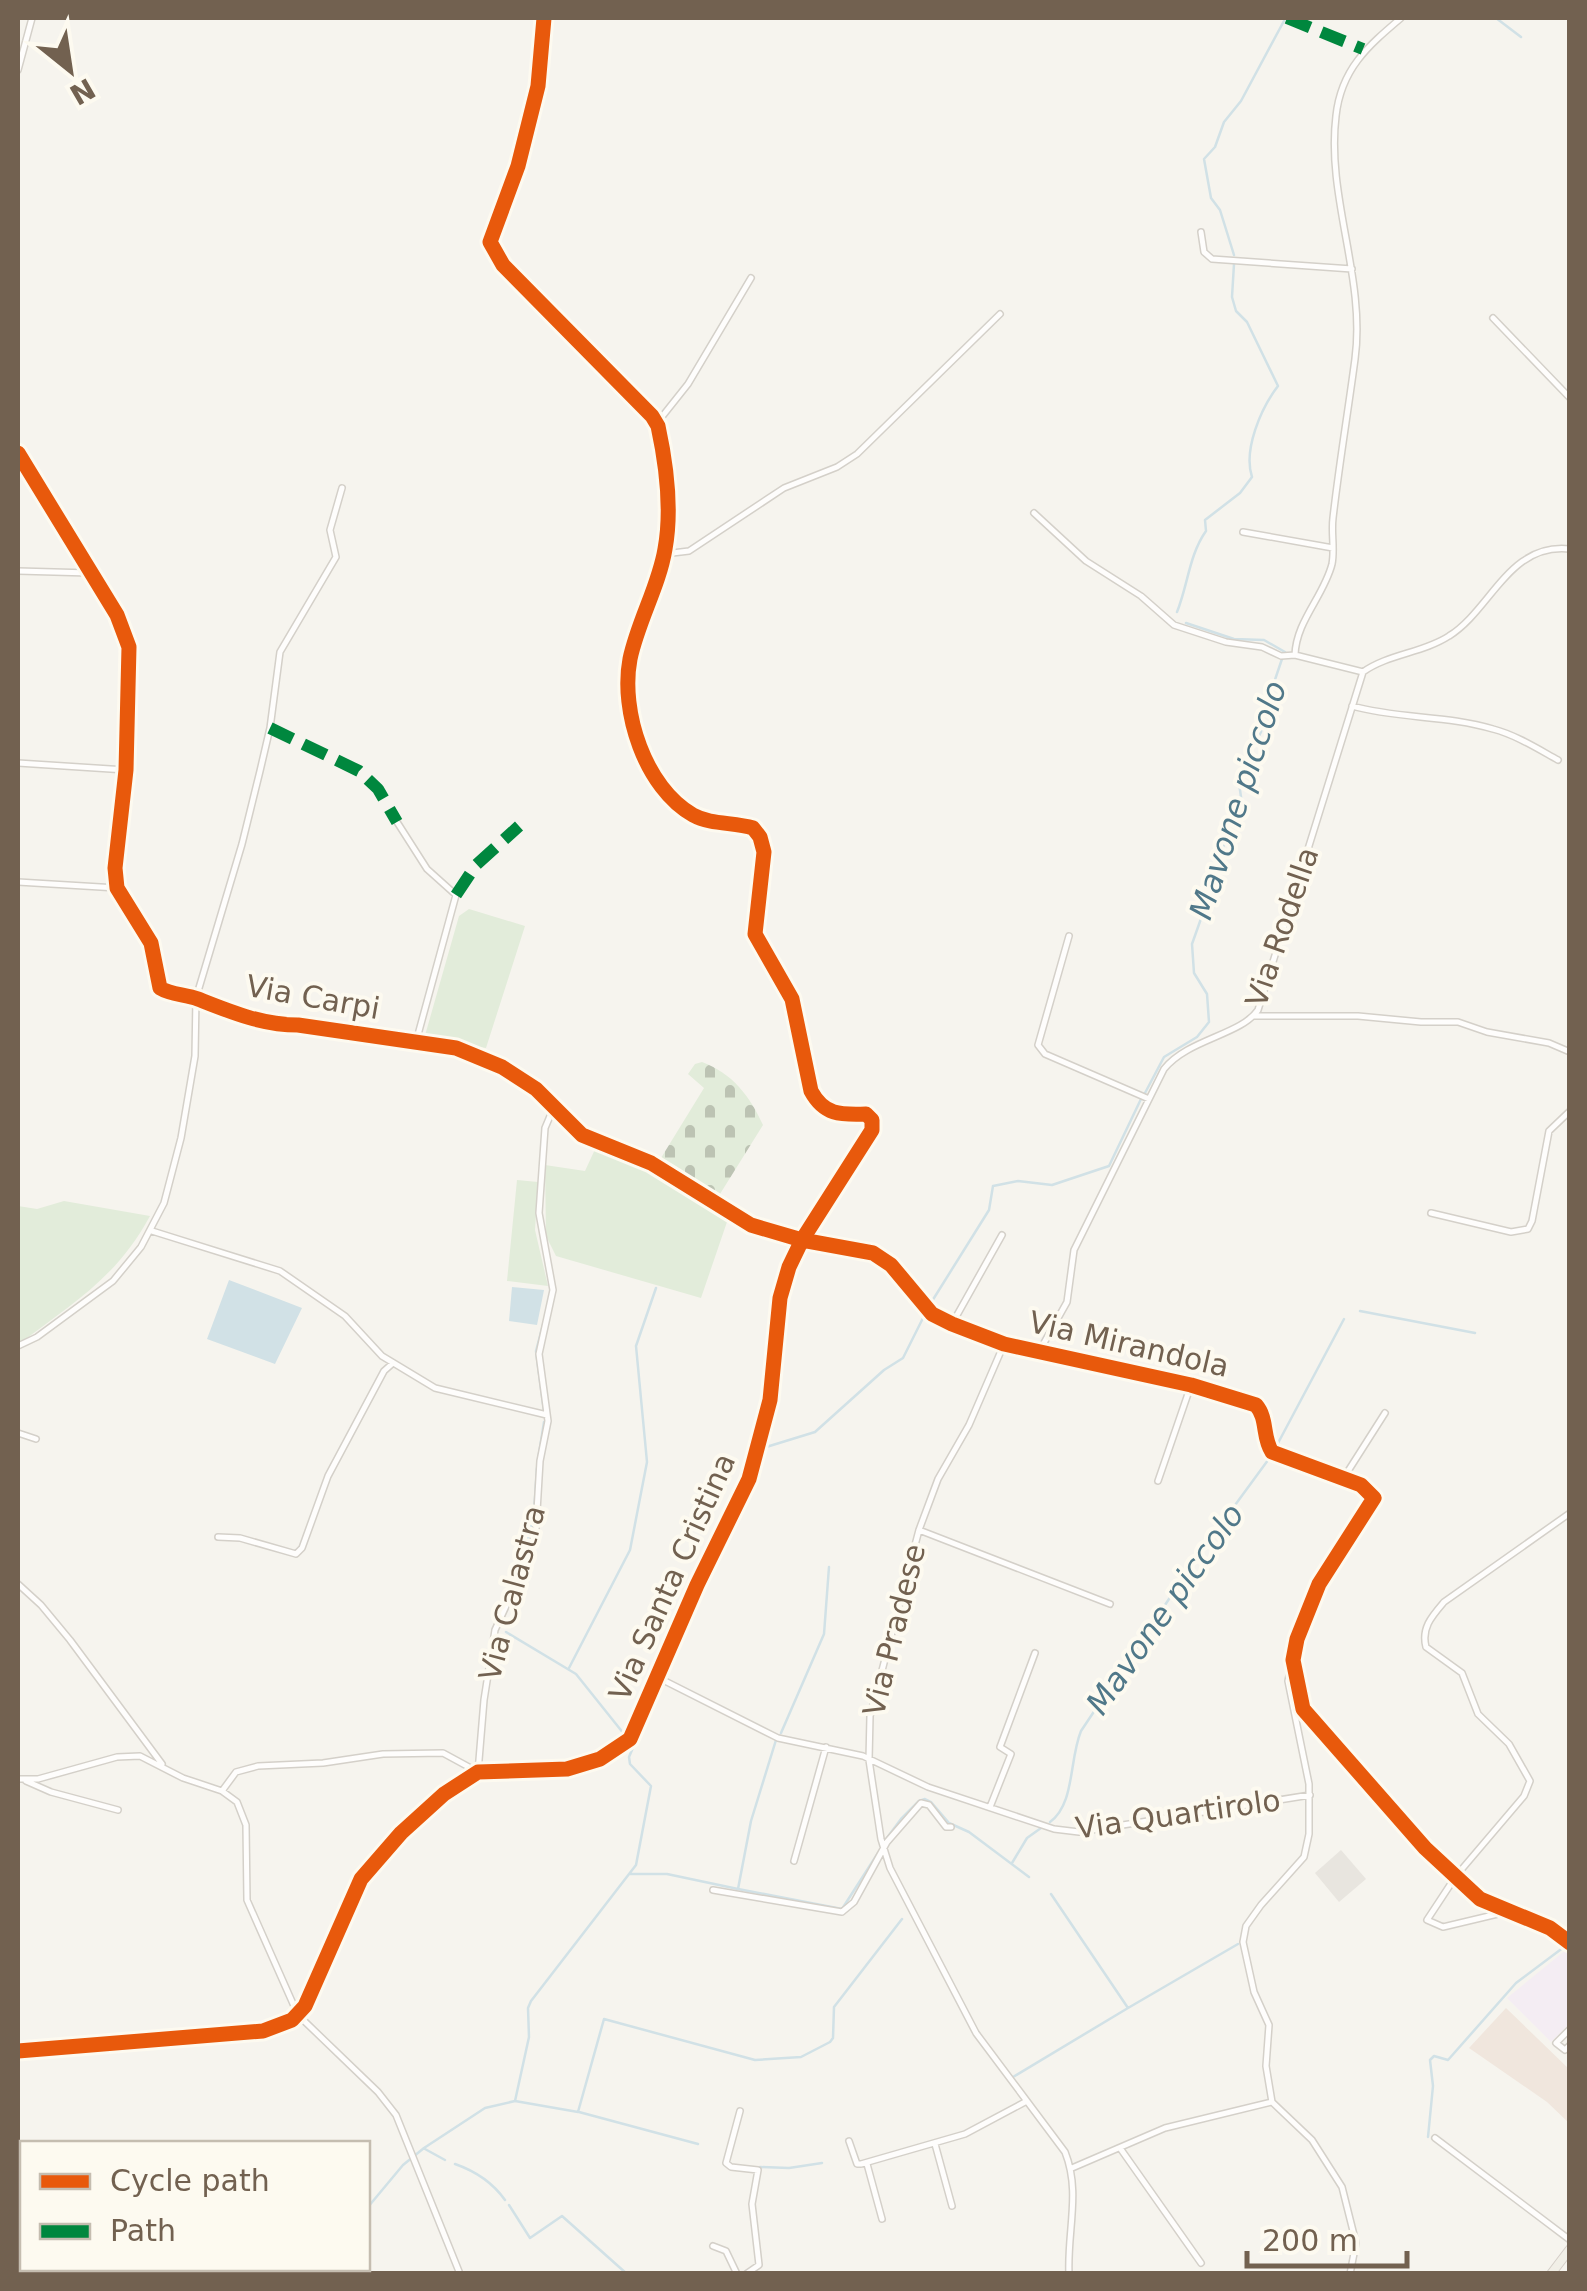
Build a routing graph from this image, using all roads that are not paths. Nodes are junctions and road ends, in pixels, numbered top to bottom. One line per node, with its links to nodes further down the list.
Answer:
1 (32, 18): 4 (street)
2 (543, 18): 11 (street)
3 (1401, 18): 6 (street)
4 (18, 70)
5 (1200, 232): 6 (street)
6 (1352, 269): 16 (street)
7 (751, 278): 11 (street)
8 (1000, 314): 18 (street)
9 (1493, 318): 10 (street)
10 (1570, 398)
11 (657, 423): 18 (street, Via Santa Cristina)
12 (18, 453): 20 (street)
13 (342, 488): 31 (street, Via Carpi)
14 (1034, 513): 21 (street)
15 (1243, 532): 16 (street)
16 (1333, 548): 21 (street)
17 (1570, 548): 22 (street)
18 (664, 554): 41 (street, Via Santa Cristina)
19 (18, 572): 20 (street)
20 (90, 573): 26 (street)
21 (1294, 654): 22 (street)
22 (1363, 672): 23 (street, Via Rodella)
23 (1352, 706): 24 (street); 32 (street, Via Rodella)
24 (1558, 760)
25 (18, 763): 26 (street)
26 (126, 770): 29 (street)
27 (398, 822): 33 (street, Via Carpi)
28 (18, 882): 29 (street)
29 (117, 888): 31 (street, Via Carpi)
30 (1069, 936): 35 (street)
31 (196, 998): 33 (street, Via Carpi); 39 (street)
32 (1254, 1016): 34 (street); 35 (street, Via Rodella)
33 (416, 1042): 36 (street, Via Carpi)
34 (1570, 1052)
35 (1149, 1099): 45 (street, Via Rodella)
36 (554, 1109): 41 (street, Via Carpi); 49 (street, Via Calastra)
37 (1570, 1111): 38 (street)
38 (1431, 1213)
39 (152, 1231): 44 (street); 46 (street)
40 (1002, 1236): 42 (street)
41 (802, 1240): 42 (street, Via Mirandola); 61 (street, Via Santa Cristina)
42 (952, 1324): 43 (street, Via Mirandola)
43 (1004, 1344): 45 (street, Via Mirandola); 55 (street, Via Pradese)
44 (18, 1346)
45 (1040, 1350): 47 (street, Via Mirandola)
46 (393, 1363): 49 (street); 56 (street)
47 (1191, 1385): 52 (street, Via Mirandola); 53 (street, Via Mirandola)
48 (1385, 1414): 52 (street)
49 (547, 1415): 65 (street, Via Calastra)
50 (18, 1433): 51 (street)
51 (36, 1439)
52 (1343, 1479): 60 (street)
53 (1158, 1481)
54 (1570, 1513): 74 (street)
55 (918, 1530): 58 (street, Via Pradese); 63 (street, Via Pradese)
56 (218, 1536)
57 (18, 1584): 64 (street)
58 (1110, 1604)
59 (1034, 1653): 69 (street)
60 (1293, 1660): 68 (street); 74 (street)
61 (657, 1677): 62 (street, Via Quartirolo); 65 (street, Via Santa Cristina)
62 (826, 1747): 63 (street, Via Quartirolo); 73 (street)
63 (869, 1760): 69 (street, Via Quartirolo); 72 (street, Via Pradese)
64 (162, 1764): 66 (street); 67 (street)
65 (478, 1772): 67 (street, Via Santa Cristina); 78 (street)
66 (21, 1780): 70 (street)
67 (222, 1792): 78 (street)
68 (1310, 1795): 69 (street, Via Quartirolo); 83 (street)
69 (990, 1807)
70 (118, 1810)
71 (950, 1827): 72 (street)
72 (883, 1850): 75 (street); 82 (street, Via Pradese)
73 (794, 1861)
74 (1456, 1876): 76 (street); 76 (street)
75 (713, 1890)
76 (1509, 1911): 77 (street)
77 (1570, 1944)
78 (298, 2015): 81 (street); 97 (street)
79 (1570, 2029): 80 (street)
80 (1570, 2044)
81 (18, 2051)
82 (1025, 2102): 87 (street); 90 (street, Via Pradese)
83 (1272, 2102): 88 (street); 101 (street)
84 (740, 2112): 99 (street)
85 (1435, 2138): 93 (street)
86 (849, 2141): 89 (street)
87 (935, 2144): 89 (street); 91 (street)
88 (1120, 2148): 90 (street); 96 (street)
89 (866, 2163): 92 (street)
90 (1072, 2168): 100 (street)
91 (952, 2206)
92 (882, 2219)
93 (1570, 2240)
94 (712, 2246): 98 (street)
95 (1570, 2249): 102 (main road)
96 (1201, 2263)
97 (460, 2274)
98 (737, 2274)
99 (746, 2274)
100 (1069, 2274)
101 (1350, 2274)
102 (1551, 2274)

